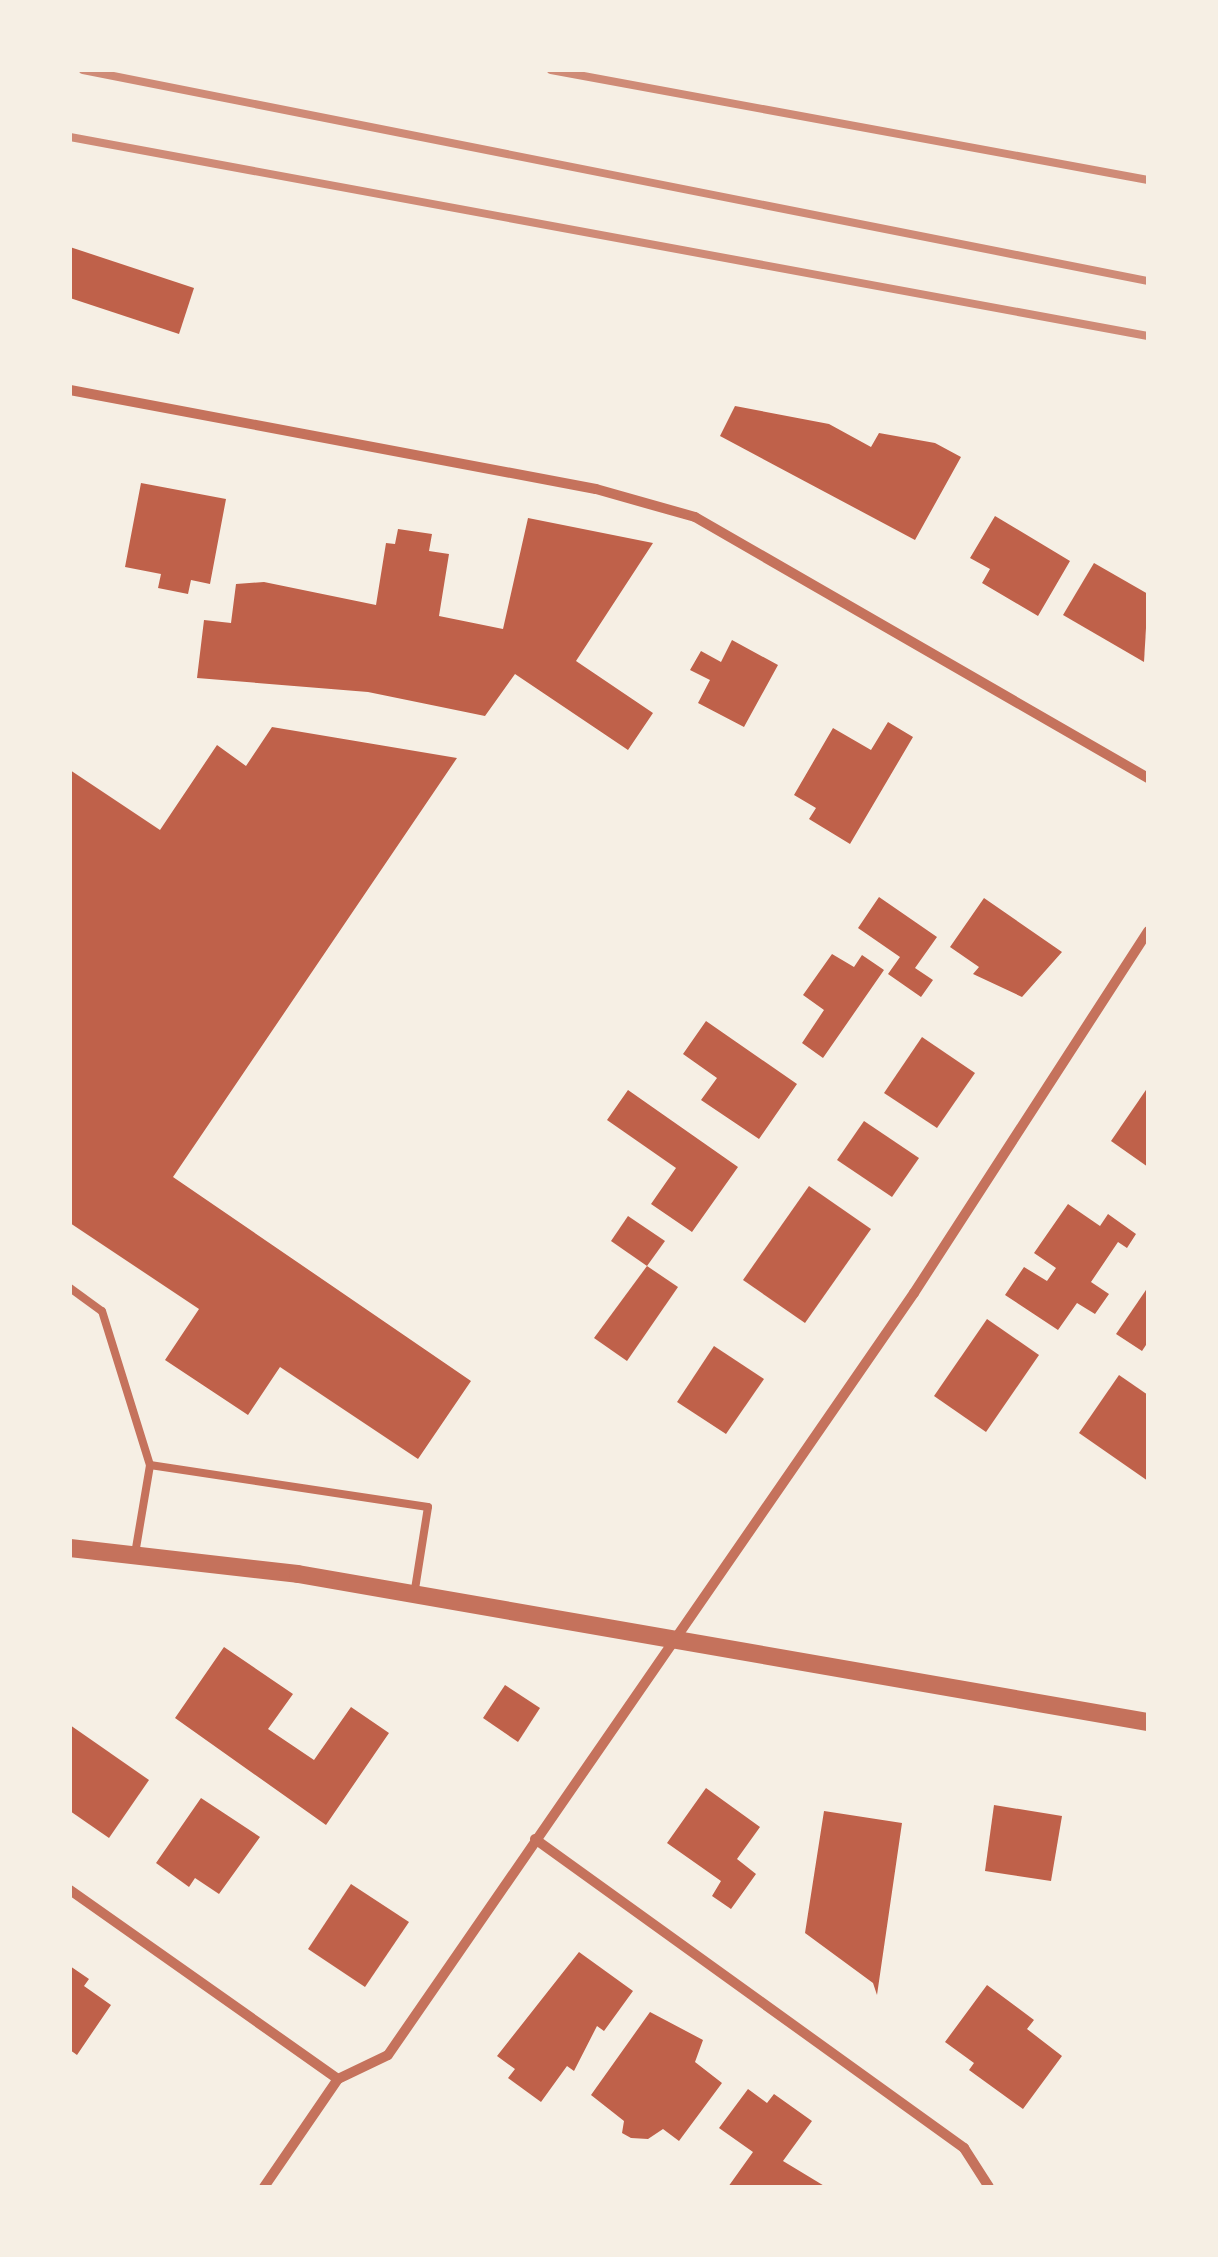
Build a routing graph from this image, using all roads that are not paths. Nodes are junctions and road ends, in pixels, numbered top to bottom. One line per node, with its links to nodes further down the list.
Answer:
1 (70, 390): 2 (street)
2 (1148, 778)
3 (1148, 931): 9 (street)
4 (70, 1288): 5 (lane)
5 (150, 1465): 7 (lane); 8 (lane)
6 (70, 1548): 7 (street)
7 (135, 1554): 8 (street)
8 (414, 1595): 9 (street)
9 (670, 1642): 10 (street); 11 (street)
10 (1148, 1722)
11 (535, 1839): 13 (street); 15 (street)
12 (70, 1890): 13 (street)
13 (338, 2079): 14 (street)
14 (264, 2187)
15 (989, 2187)

